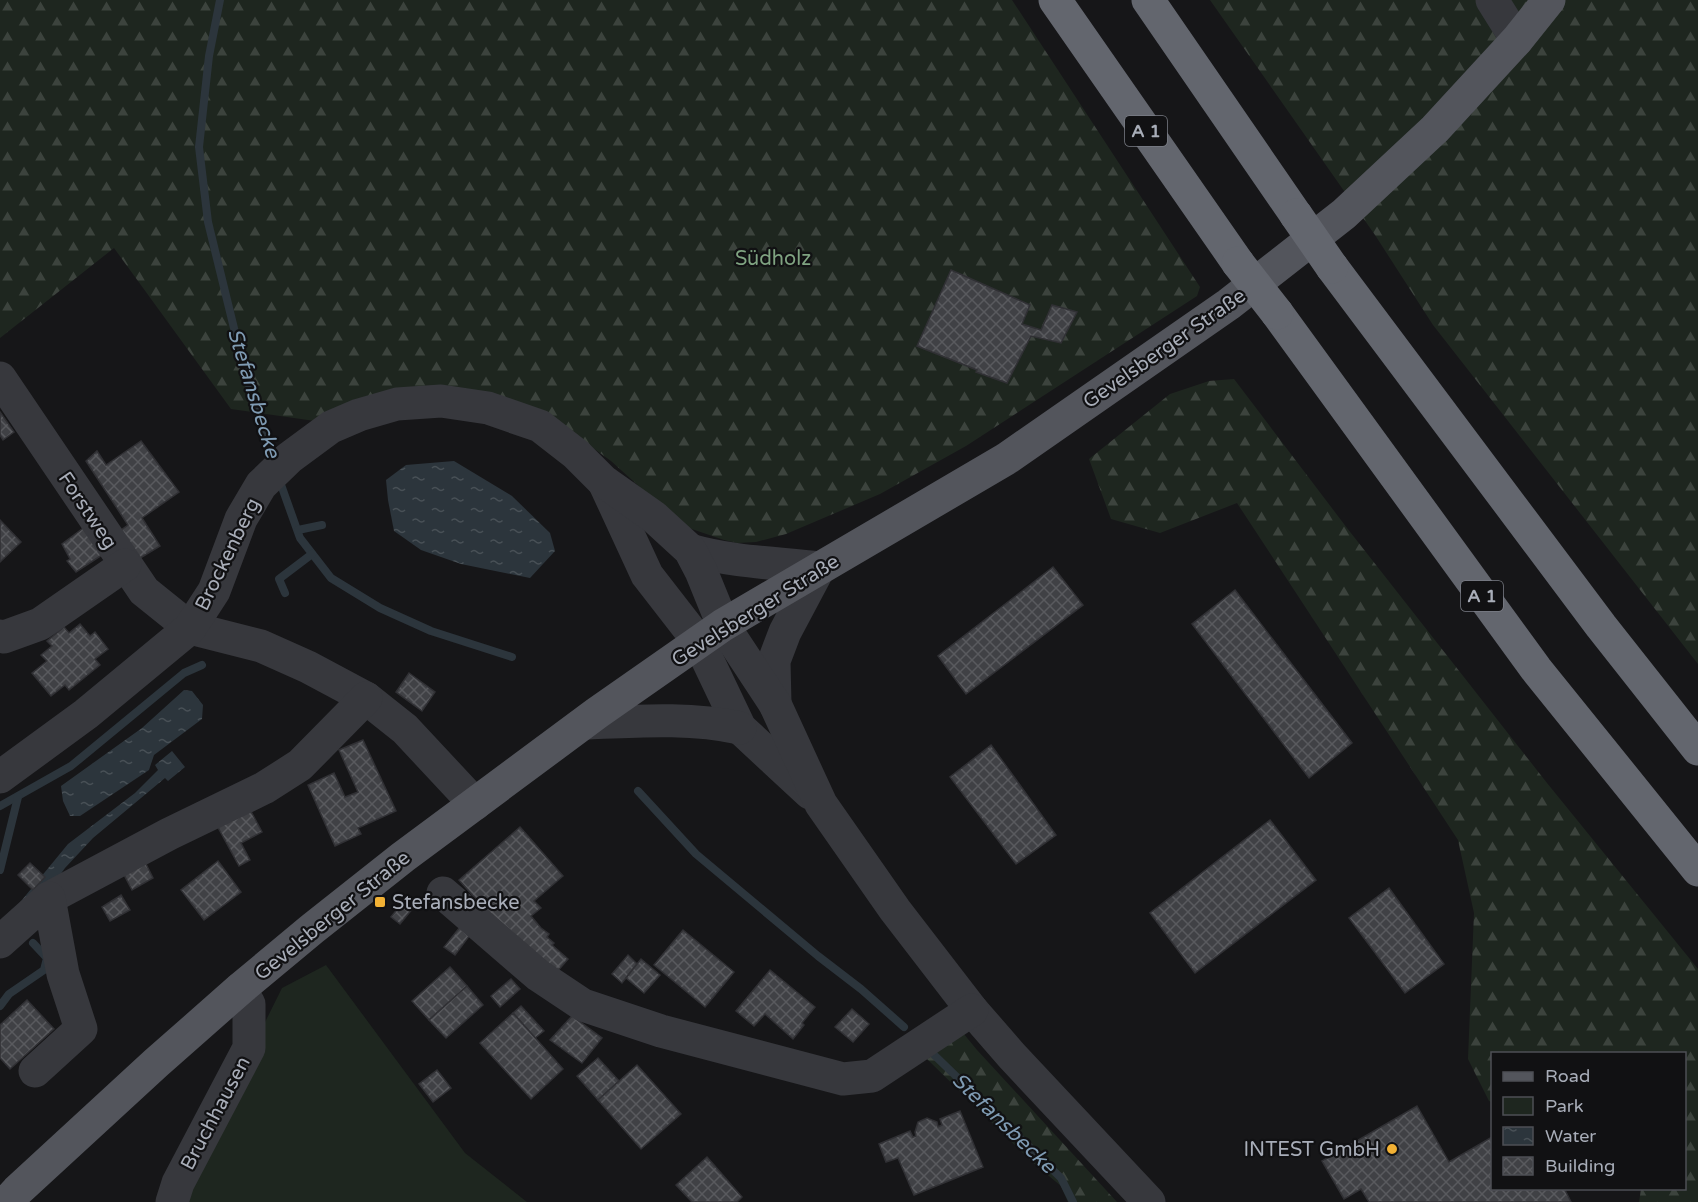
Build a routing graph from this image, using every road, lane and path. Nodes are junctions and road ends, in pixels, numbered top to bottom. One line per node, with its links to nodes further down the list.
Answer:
1 (1055, 0): 22 (highway, A 1, bridge)
2 (1149, 0): 18 (highway, bridge)
3 (1492, 0): 5 (street)
4 (1550, 0): 5 (main road, Gevelsberger Straße)
5 (1517, 40): 10 (main road, Gevelsberger Straße)
6 (0, 378): 9 (street, Forstweg)
7 (603, 481): 8 (street, Brockenberg); 11 (street, Brockenberg); 12 (street, Brockenberg)
8 (690, 550): 10 (street, Brockenberg); 12 (street, Brockenberg)
9 (125, 565): 11 (street, Forstweg); 13 (street)
10 (819, 568): 12 (main road, Gevelsberger Straße); 15 (street)
11 (190, 628): 14 (street); 19 (street, Brockenberg)
12 (711, 633): 15 (street); 16 (main road, Gevelsberger Straße); 17 (street)
13 (0, 636)
14 (366, 698): 20 (street); 24 (street)
15 (776, 704): 21 (street)
16 (585, 723): 17 (street); 20 (main road, Gevelsberger Straße)
17 (740, 728): 21 (street)
18 (1698, 749)
19 (0, 777)
20 (475, 804): 26 (main road, Gevelsberger Straße)
21 (822, 804): 27 (street)
22 (1698, 870)
23 (443, 893): 27 (street)
24 (49, 898): 25 (street); 28 (street)
25 (0, 942)
26 (240, 989): 29 (main road, Gevelsberger Straße); 30 (street, Bruchhausen)
27 (972, 1010): 31 (street)
28 (35, 1071)
29 (7, 1202)
30 (172, 1202)
31 (1149, 1202)

